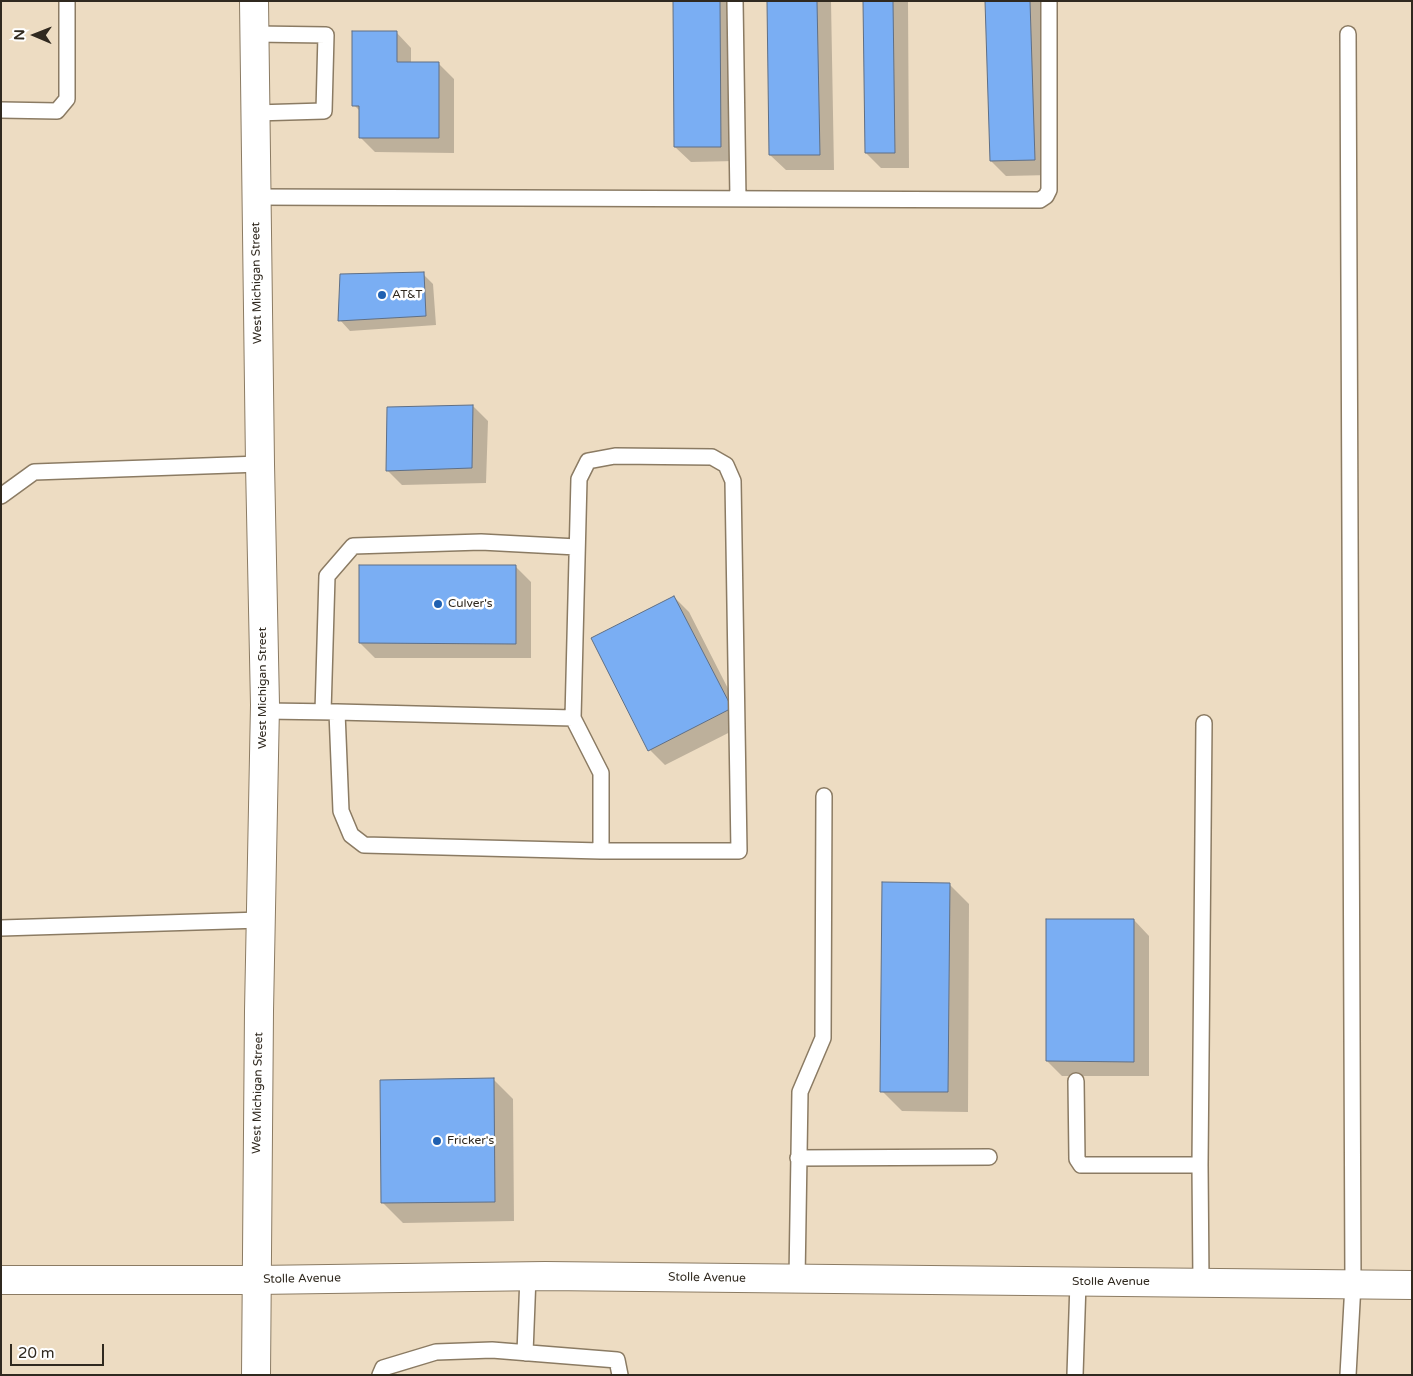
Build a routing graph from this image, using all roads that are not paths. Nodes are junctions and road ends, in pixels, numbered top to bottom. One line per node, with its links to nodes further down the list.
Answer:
1 (67, 1): 7 (lane)
2 (254, 1): 5 (street, West Michigan Street)
3 (735, 1): 10 (lane)
4 (1049, 1): 10 (lane)
5 (255, 34): 8 (street, West Michigan Street); 8 (lane)
6 (1348, 34): 32 (lane)
7 (1, 110)
8 (255, 113): 9 (street, West Michigan Street)
9 (256, 197): 10 (lane); 11 (street, West Michigan Street)
10 (738, 199)
11 (260, 464): 12 (lane); 14 (street, West Michigan Street)
12 (1, 496)
13 (577, 547): 15 (lane); 16 (lane); 19 (lane)
14 (265, 711): 15 (lane); 20 (street, West Michigan Street)
15 (330, 712): 16 (lane); 19 (lane)
16 (573, 718): 19 (lane)
17 (1204, 723): 25 (lane)
18 (824, 796): 24 (lane)
19 (601, 851)
20 (261, 920): 21 (lane); 29 (street, West Michigan Street)
21 (1, 928)
22 (1076, 1081): 25 (lane)
23 (989, 1157): 24 (lane)
24 (798, 1158): 27 (lane)
25 (1200, 1166): 31 (lane)
26 (528, 1276): 27 (street, Stolle Avenue); 29 (street, Stolle Avenue); 34 (lane)
27 (797, 1279): 30 (street, Stolle Avenue)
28 (1, 1280): 29 (street, Stolle Avenue)
29 (256, 1280): 35 (street, West Michigan Street)
30 (1078, 1282): 31 (street, Stolle Avenue); 38 (lane)
31 (1201, 1283): 32 (street, Stolle Avenue)
32 (1353, 1284): 33 (street, Stolle Avenue); 39 (lane)
33 (1412, 1285)
34 (525, 1353): 36 (lane); 37 (lane)
35 (256, 1375)
36 (380, 1375)
37 (620, 1375)
38 (1075, 1375)
39 (1348, 1375)

